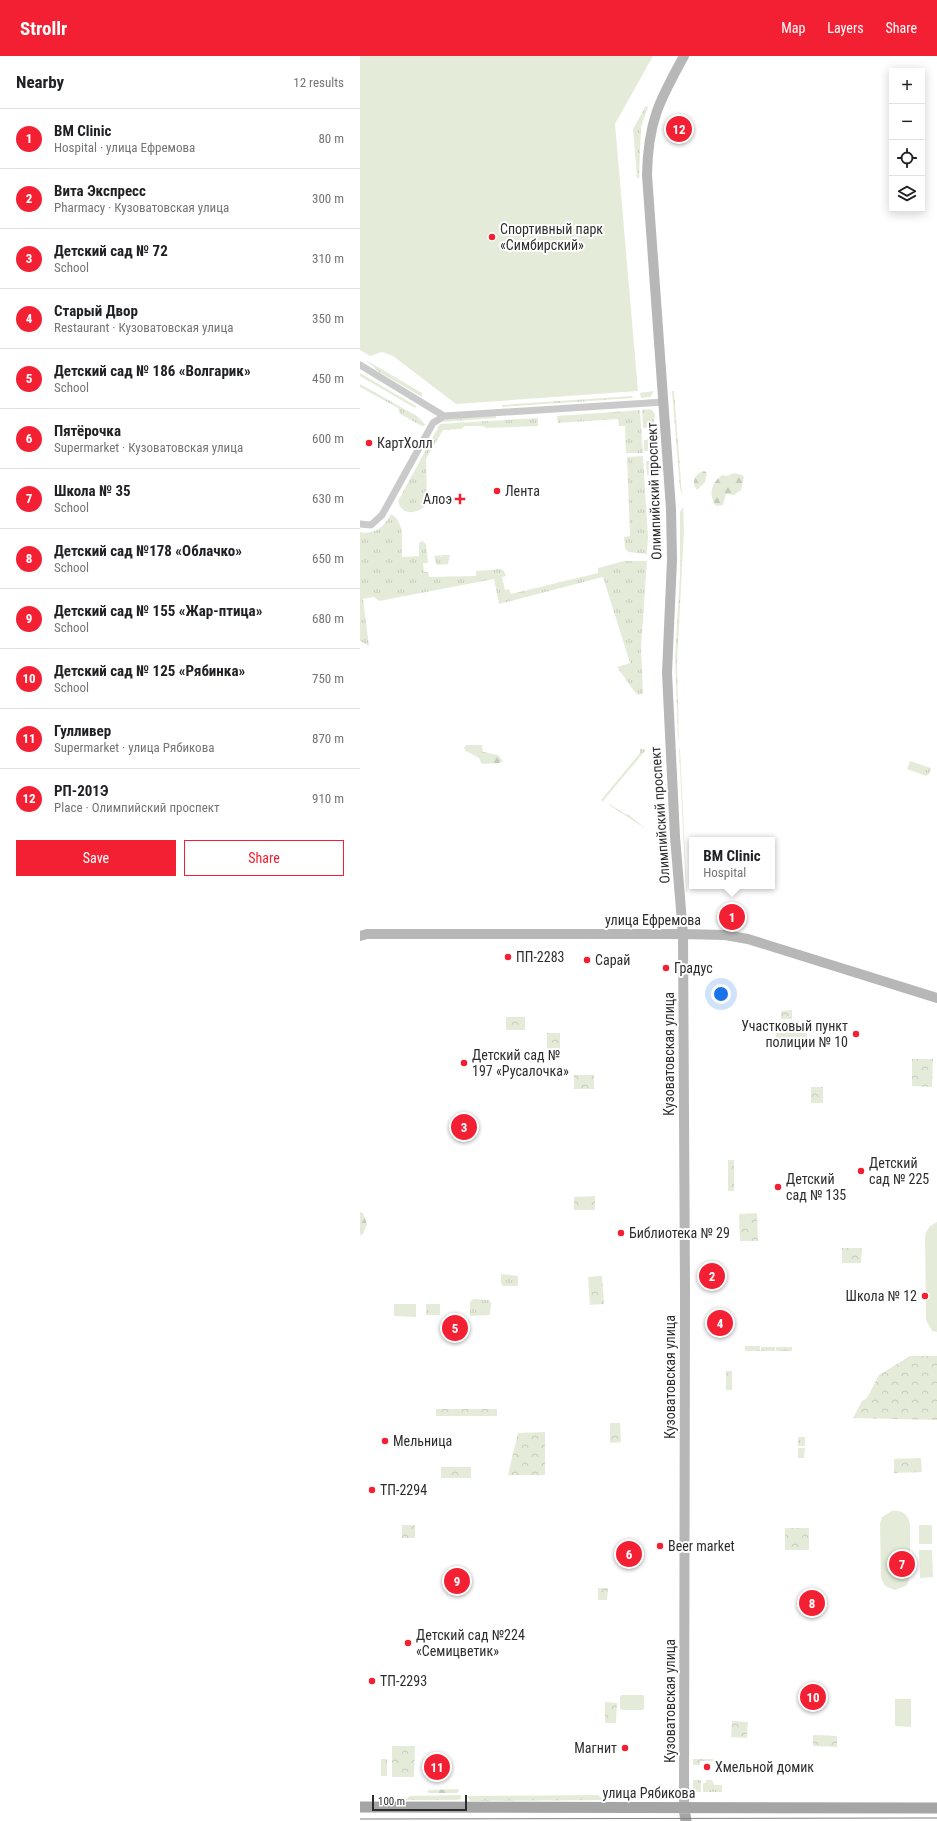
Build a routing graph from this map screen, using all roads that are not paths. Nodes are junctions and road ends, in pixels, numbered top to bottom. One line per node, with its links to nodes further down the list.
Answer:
1 (684, 56): 3 (street, Олимпийский проспект)
2 (360, 365): 4 (street)
3 (664, 402): 4 (street); 6 (street, Олимпийский проспект)
4 (444, 416): 5 (street)
5 (360, 524)
6 (683, 934): 7 (street, улица Ефремова); 8 (street, улица Ефремова); 10 (street, Кузоватовская улица)
7 (360, 936)
8 (937, 998)
9 (360, 1807): 10 (main road, улица Рябикова)
10 (684, 1808): 11 (main road, улица Рябикова); 12 (main road, Кузоватовская улица)
11 (937, 1808)
12 (686, 1821)

